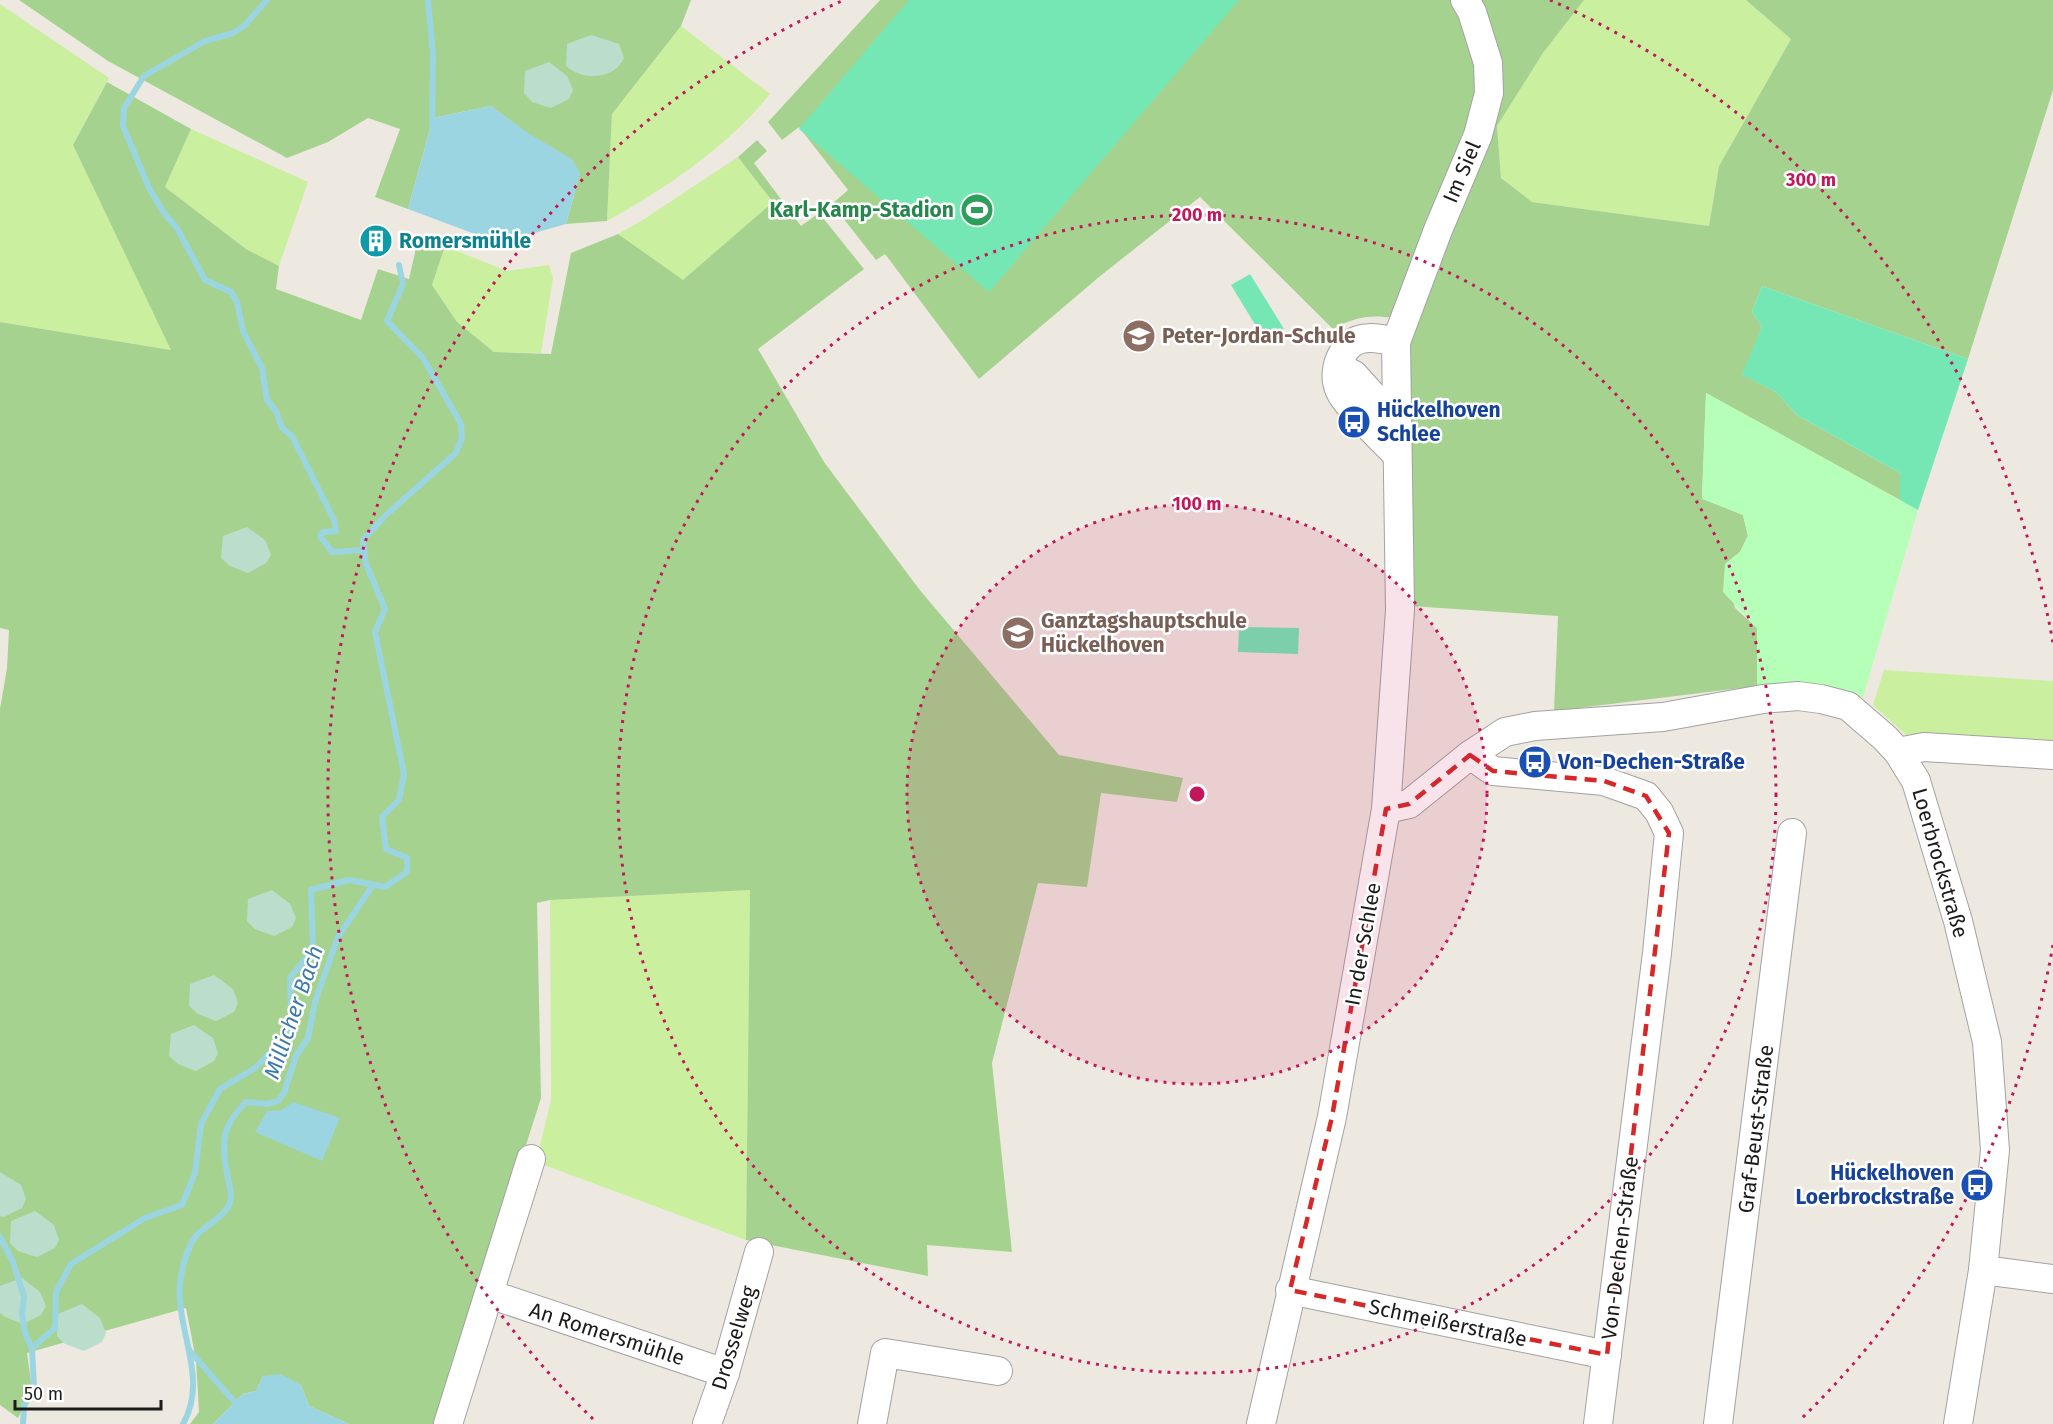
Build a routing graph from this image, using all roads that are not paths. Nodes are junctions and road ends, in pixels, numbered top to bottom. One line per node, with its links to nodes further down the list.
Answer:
1 (1465, 0): 2 (street, Im Siel)
2 (1396, 342): 3 (street); 4 (street, In der Schlee)
3 (1338, 367): 4 (street); 5 (street)
4 (1397, 423): 5 (street, In der Schlee)
5 (1397, 455): 9 (street, In der Schlee)
6 (1898, 752): 7 (street, Loerbrockstraße); 8 (street); 13 (street, Loerbrockstraße)
7 (1470, 755): 9 (street, Loerbrockstraße); 17 (street, Von-Dechen-Straße)
8 (2053, 755)
9 (1386, 809): 15 (street, In der Schlee)
10 (1792, 833): 25 (street, Graf-Beust-Straße)
11 (531, 1159): 16 (street)
12 (759, 1252): 19 (street, Drosselweg)
13 (1983, 1270): 14 (street); 26 (street, Loerbrockstraße)
14 (2053, 1279)
15 (1290, 1290): 17 (street, Schmeißerstraße); 23 (street, In der Schlee)
16 (489, 1294): 19 (street, An Romersmühle); 20 (street)
17 (1606, 1356): 24 (street, Von-Dechen-Straße)
18 (998, 1371): 22 (street)
19 (725, 1373): 21 (street, Drosselweg)
20 (448, 1424)
21 (707, 1424)
22 (872, 1424)
23 (1261, 1424)
24 (1598, 1424)
25 (1718, 1424)
26 (1958, 1424)

